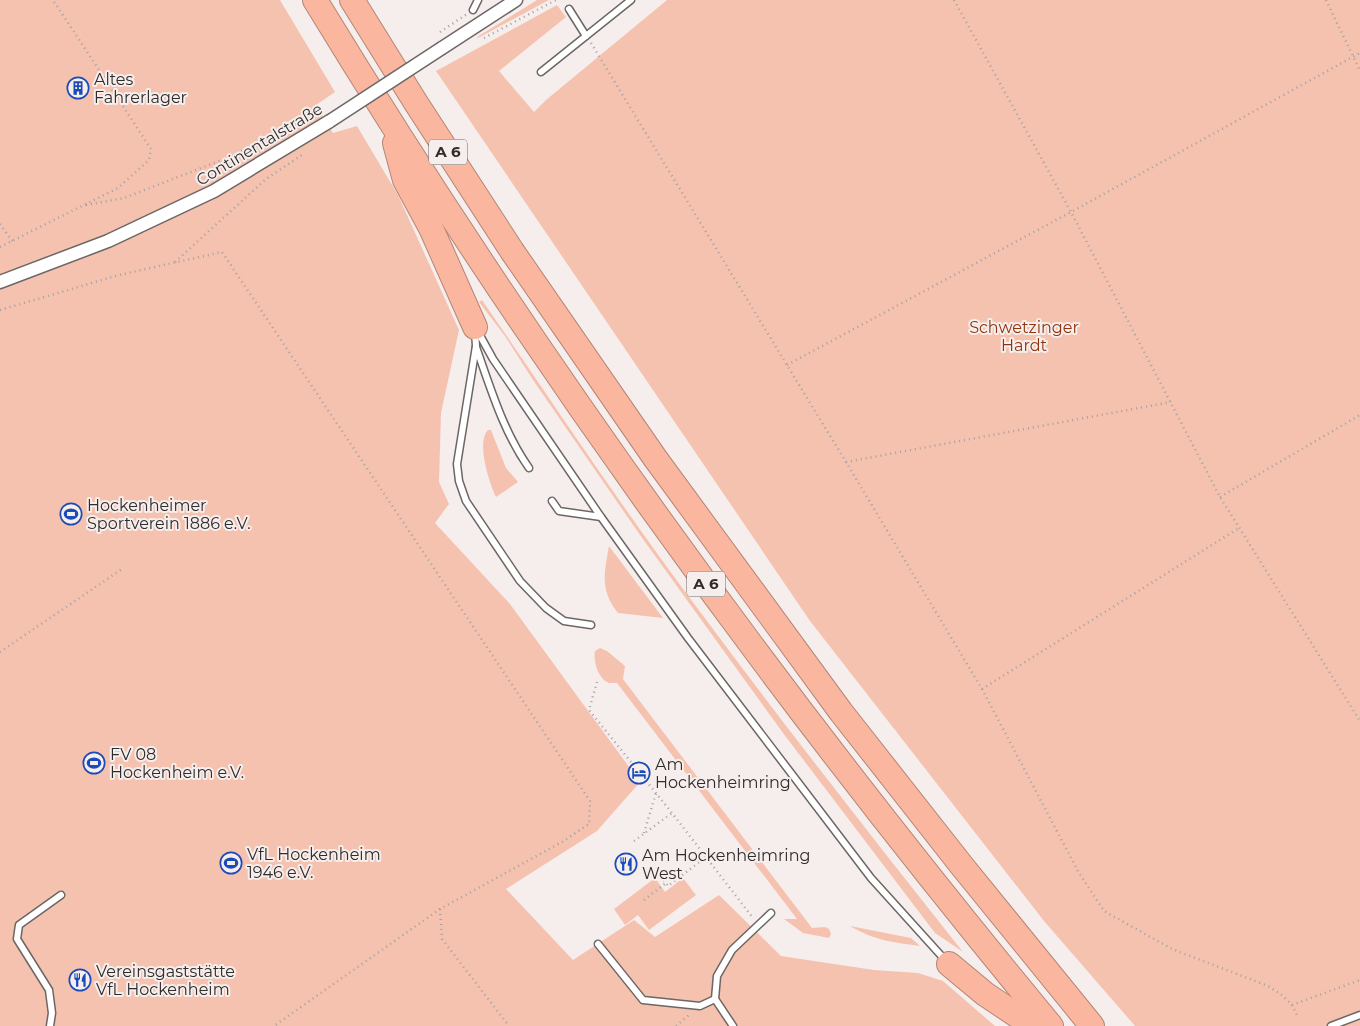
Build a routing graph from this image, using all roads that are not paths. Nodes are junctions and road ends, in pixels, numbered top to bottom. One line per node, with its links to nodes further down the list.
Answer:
1 (314, 0): 10 (highway, A 6)
2 (352, 0): 27 (highway, A 6)
3 (478, 0): 7 (lane)
4 (516, 0): 11 (street, Continentalstraße, bridge)
5 (631, 0): 8 (lane)
6 (569, 9): 8 (lane)
7 (473, 10)
8 (586, 36): 9 (lane)
9 (541, 72)
10 (389, 122): 12 (highway); 26 (highway, A 6)
11 (0, 282)
12 (475, 336): 13 (lane); 15 (lane); 16 (lane)
13 (529, 468)
14 (552, 501): 15 (lane)
15 (601, 517): 20 (lane)
16 (591, 625)
17 (60, 895): 23 (lane)
18 (771, 913): 21 (lane)
19 (598, 944): 21 (lane)
20 (949, 964): 25 (highway)
21 (715, 999): 24 (lane)
22 (1360, 1015): 28 (lane)
23 (50, 1026)
24 (732, 1026)
25 (1033, 1026)
26 (1050, 1026)
27 (1092, 1026)
28 (1331, 1026)

